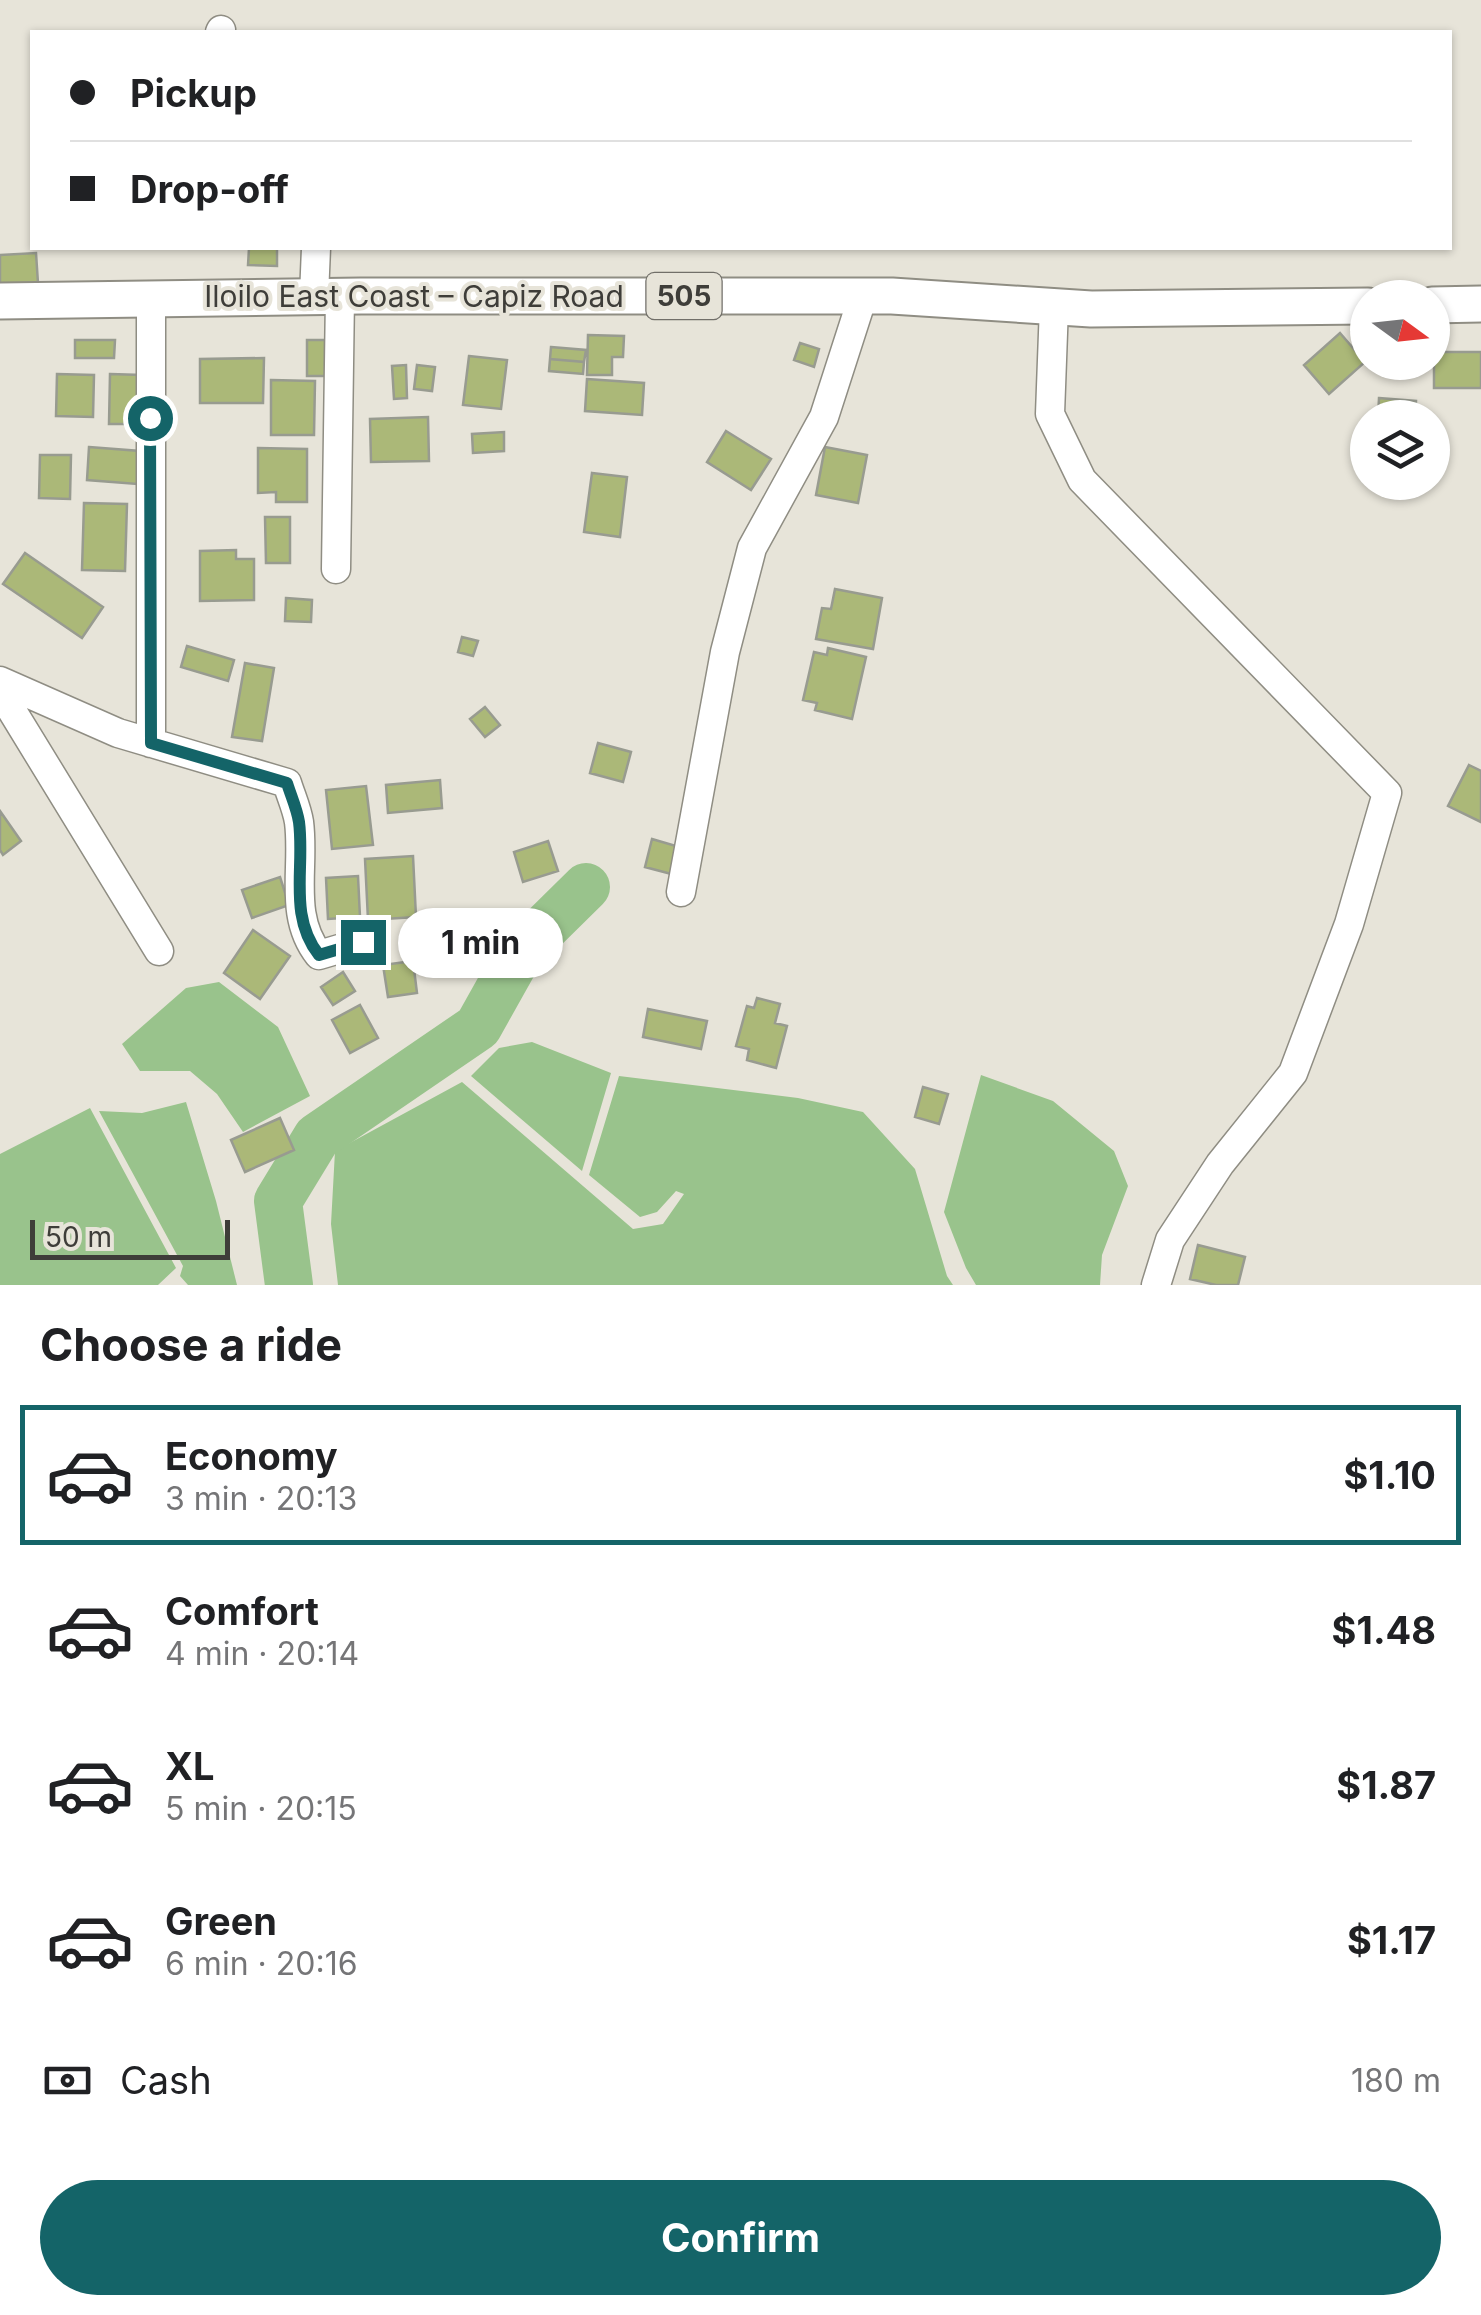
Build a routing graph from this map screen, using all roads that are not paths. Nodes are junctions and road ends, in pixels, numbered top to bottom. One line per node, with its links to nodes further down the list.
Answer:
1 (316, 250): 2 (street)
2 (327, 296): 3 (main road, Iloilo East Coast – Capiz Road / 505); 4 (main road, Iloilo East Coast – Capiz Road / 505); 10 (street)
3 (863, 296): 8 (main road, Iloilo East Coast – Capiz Road / 505); 14 (street)
4 (151, 299): 5 (main road, Iloilo East Coast – Capiz Road / 505); 13 (street)
5 (0, 301)
6 (1481, 304): 7 (main road)
7 (1450, 305)
8 (1054, 306): 9 (main road, Iloilo East Coast – Capiz Road / 505); 17 (street)
9 (1350, 306)
10 (336, 570)
11 (0, 681): 13 (street)
12 (0, 691): 16 (street)
13 (151, 743): 15 (street)
14 (680, 892)
15 (363, 942)
16 (159, 950)
17 (1156, 1285)

